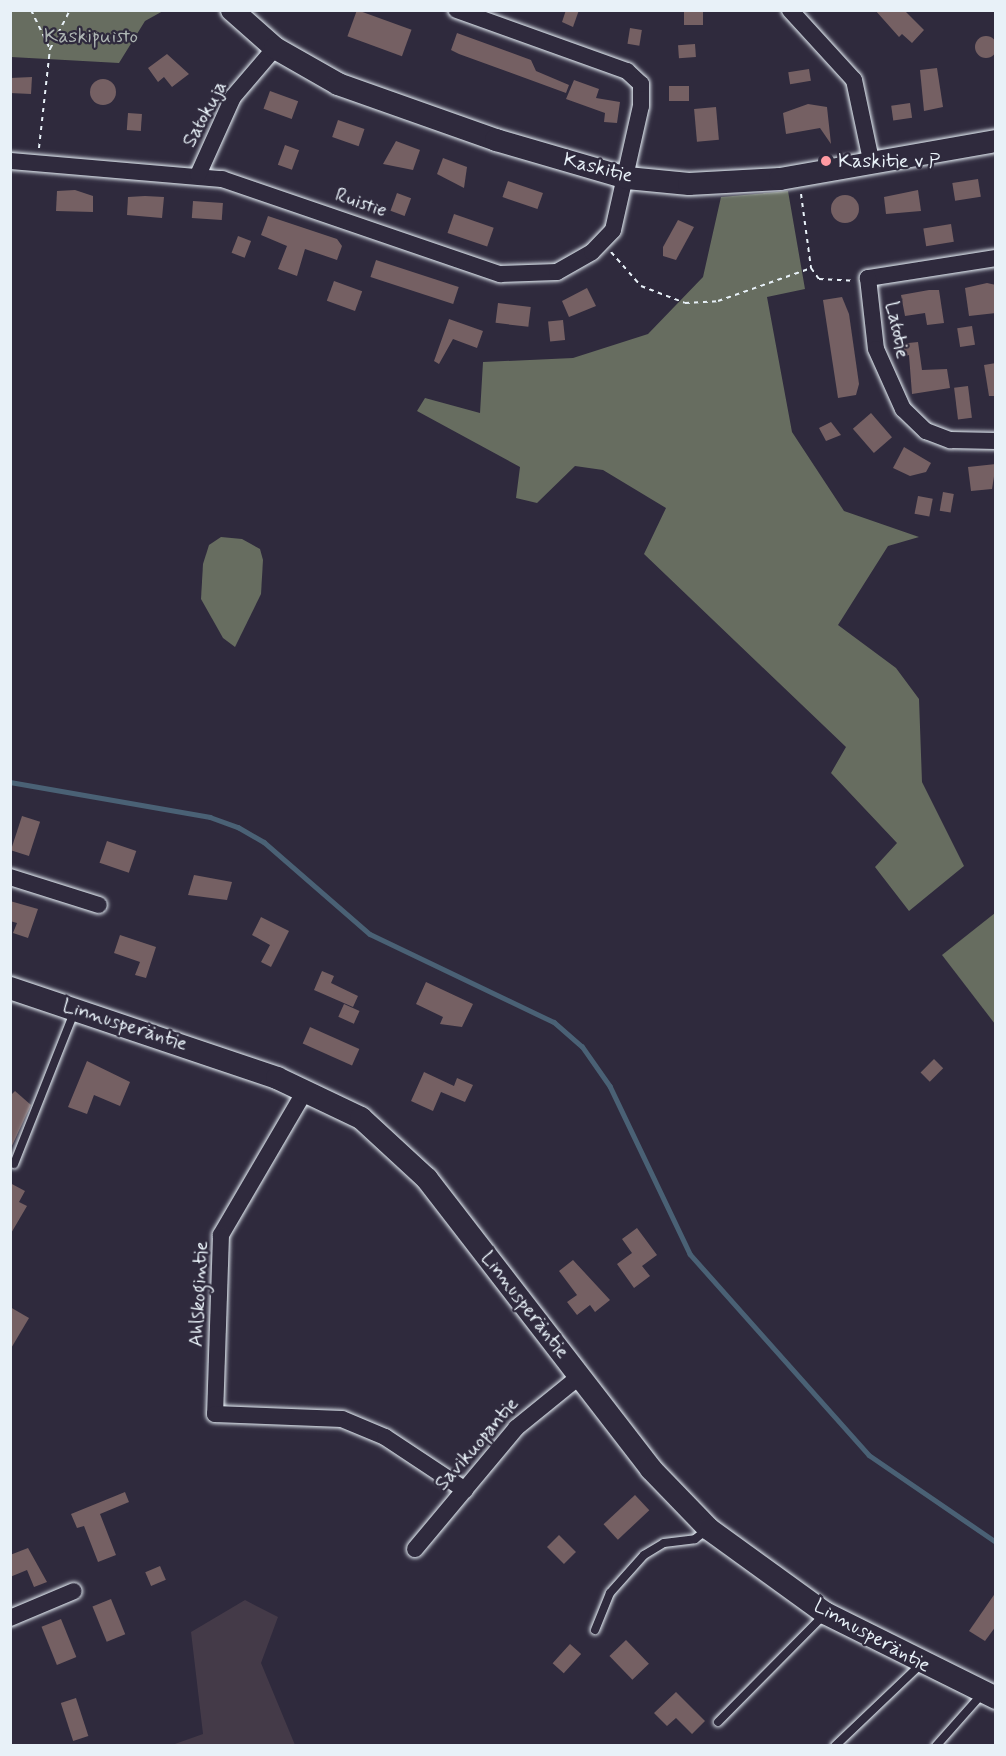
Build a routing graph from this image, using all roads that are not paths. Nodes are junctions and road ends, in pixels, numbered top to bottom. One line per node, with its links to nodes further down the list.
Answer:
1 (232, 10): 4 (street, Kaskitie)
2 (457, 10): 8 (street, Ruistie)
3 (790, 10): 7 (street)
4 (274, 48): 8 (street, Kaskitie); 9 (street, Satokuja)
5 (996, 141): 7 (street, Kaskitie)
6 (10, 161): 9 (street, Ruistie)
7 (872, 165): 8 (street, Kaskitie)
8 (628, 170): 9 (street, Ruistie)
9 (198, 175)
10 (996, 258): 11 (street, Latotie)
11 (996, 441)
12 (10, 877): 13 (street)
13 (99, 905)
14 (10, 988): 15 (street, Linnusperäntie)
15 (76, 1010): 16 (street, Linnusperäntie); 17 (lane)
16 (305, 1090): 18 (street, Linnusperäntie); 19 (street, Ahlskogintie)
17 (14, 1164)
18 (580, 1376): 19 (street, Savikuopantie); 20 (street, Linnusperäntie)
19 (465, 1490): 21 (street, Savikuopantie)
20 (709, 1529): 23 (street, Linnusperäntie); 25 (lane)
21 (416, 1549)
22 (74, 1591): 24 (street)
23 (825, 1613): 26 (street, Linnusperäntie); 28 (lane)
24 (10, 1618)
25 (595, 1630)
26 (921, 1664): 27 (street, Linnusperäntie); 29 (lane)
27 (989, 1696): 30 (lane)
28 (718, 1722)
29 (835, 1746)
30 (936, 1746)

